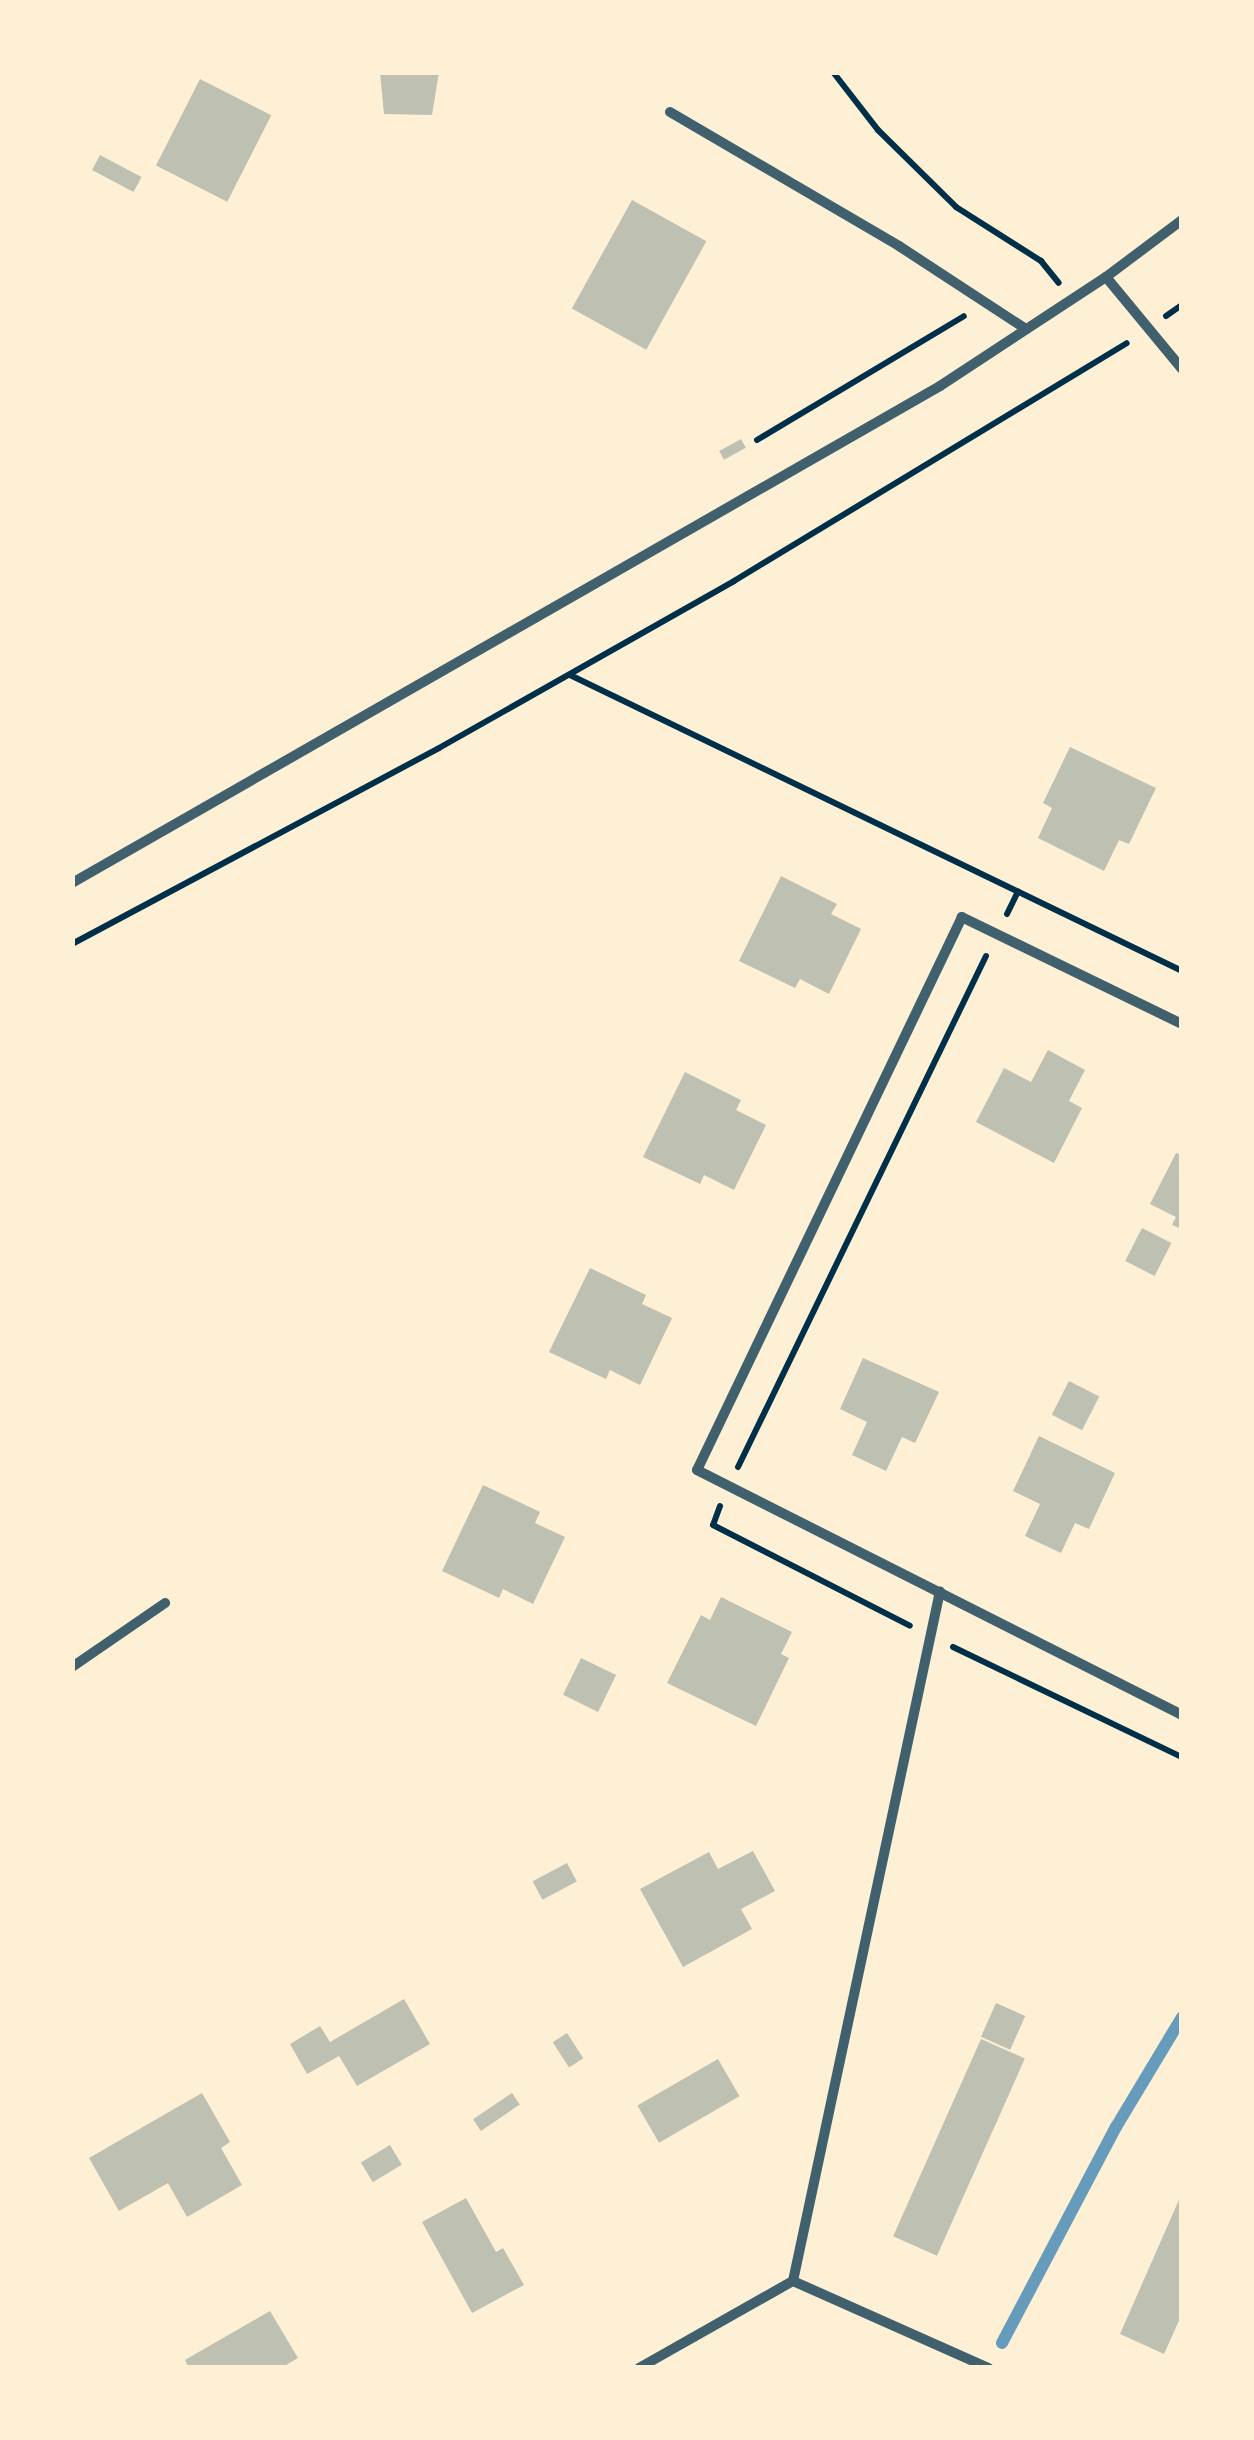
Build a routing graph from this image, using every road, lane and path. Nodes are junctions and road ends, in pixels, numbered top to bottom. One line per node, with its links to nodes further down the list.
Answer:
1 (833, 72): 5 (path)
2 (670, 112): 6 (street)
3 (1182, 220): 4 (street)
4 (1106, 277): 5 (street); 9 (street)
5 (1073, 299): 8 (street)
6 (986, 303): 8 (street); 11 (path)
7 (1182, 305): 9 (path)
8 (1026, 329): 13 (street)
9 (1150, 329): 10 (street); 12 (path)
10 (1182, 369)
11 (756, 440)
12 (568, 674): 14 (path); 16 (path)
13 (72, 883)
14 (1018, 891): 15 (path); 17 (path)
15 (997, 934): 18 (street); 19 (path); 19 (street)
16 (72, 944)
17 (1182, 972)
18 (1182, 1024)
19 (728, 1488): 20 (street); 22 (path)
20 (940, 1591): 22 (street); 24 (street)
21 (166, 1603): 23 (street)
22 (929, 1635): 25 (path); 26 (street)
23 (72, 1667)
24 (1182, 1715)
25 (1182, 1757)
26 (793, 2281): 27 (street); 28 (street)
27 (639, 2368)
28 (988, 2368)

